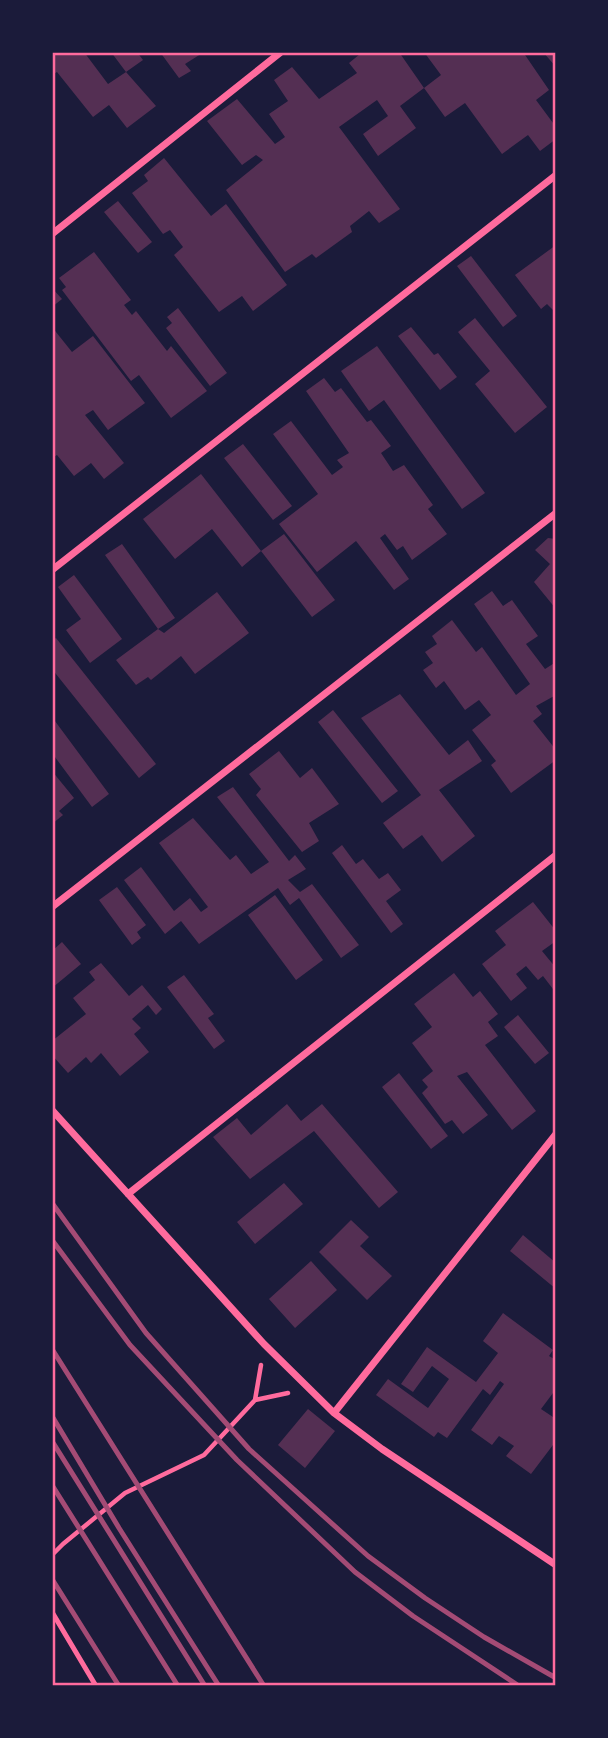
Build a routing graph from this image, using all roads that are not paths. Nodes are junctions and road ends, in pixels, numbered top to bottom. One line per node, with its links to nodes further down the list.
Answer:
1 (281, 52): 3 (street)
2 (555, 175): 5 (street)
3 (52, 234)
4 (555, 513): 7 (street)
5 (52, 570)
6 (555, 855): 10 (street)
7 (52, 907)
8 (52, 1110): 10 (street)
9 (555, 1135): 11 (street)
10 (128, 1194): 11 (street)
11 (334, 1413): 12 (street)
12 (555, 1565)
13 (52, 1612): 14 (lane)
14 (96, 1685)

